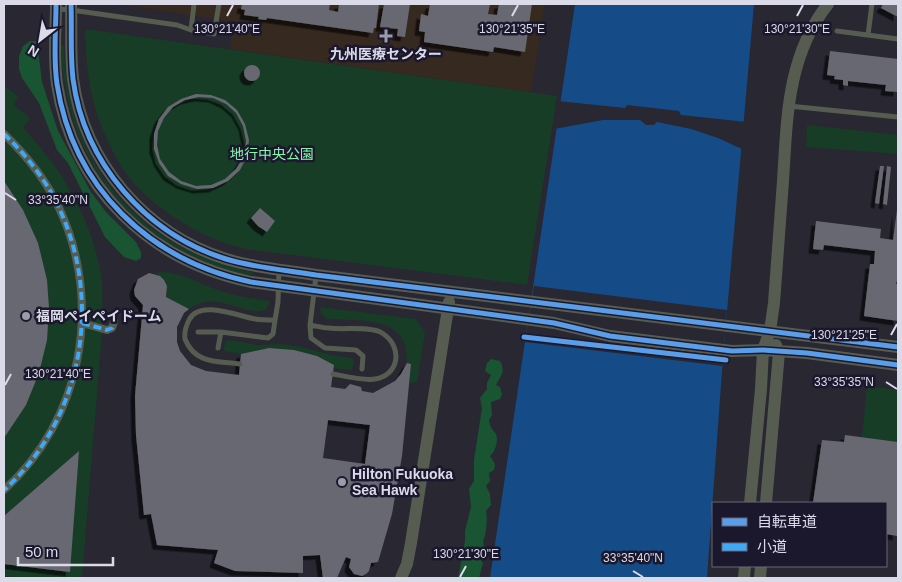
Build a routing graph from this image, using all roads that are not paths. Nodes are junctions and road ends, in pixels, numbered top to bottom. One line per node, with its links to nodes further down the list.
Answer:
1 (194, 4): 7 (lane)
2 (219, 4): 7 (lane)
3 (828, 4): 11 (street)
4 (872, 4): 9 (lane)
5 (56, 6): 6 (lane); 16 (street)
6 (71, 7): 7 (lane); 14 (street)
7 (191, 30)
8 (837, 31): 9 (lane)
9 (868, 35): 10 (lane)
10 (898, 39)
11 (788, 106): 12 (lane); 24 (street)
12 (898, 117)
13 (4, 134): 22 (street)
14 (280, 270): 15 (street); 16 (lane)
15 (316, 275): 17 (lane); 18 (street)
16 (279, 287): 17 (street); 20 (lane)
17 (313, 291): 19 (street); 23 (lane)
18 (452, 292): 19 (street); 24 (street)
19 (448, 308): 29 (street); 38 (street)
20 (275, 320): 26 (lane); 31 (lane)
21 (114, 322): 22 (street)
22 (82, 323): 35 (street)
23 (310, 325): 33 (lane); 34 (lane)
24 (770, 331): 27 (street); 29 (street); 30 (street)
25 (198, 332): 26 (lane)
26 (221, 332): 28 (lane)
27 (898, 347)
28 (218, 348)
29 (763, 350): 30 (street); 36 (street)
30 (779, 352): 32 (street); 37 (street)
31 (240, 364)
32 (898, 366)
33 (362, 369)
34 (333, 374)
35 (4, 490)
36 (750, 502)
37 (766, 502)
38 (401, 578)

